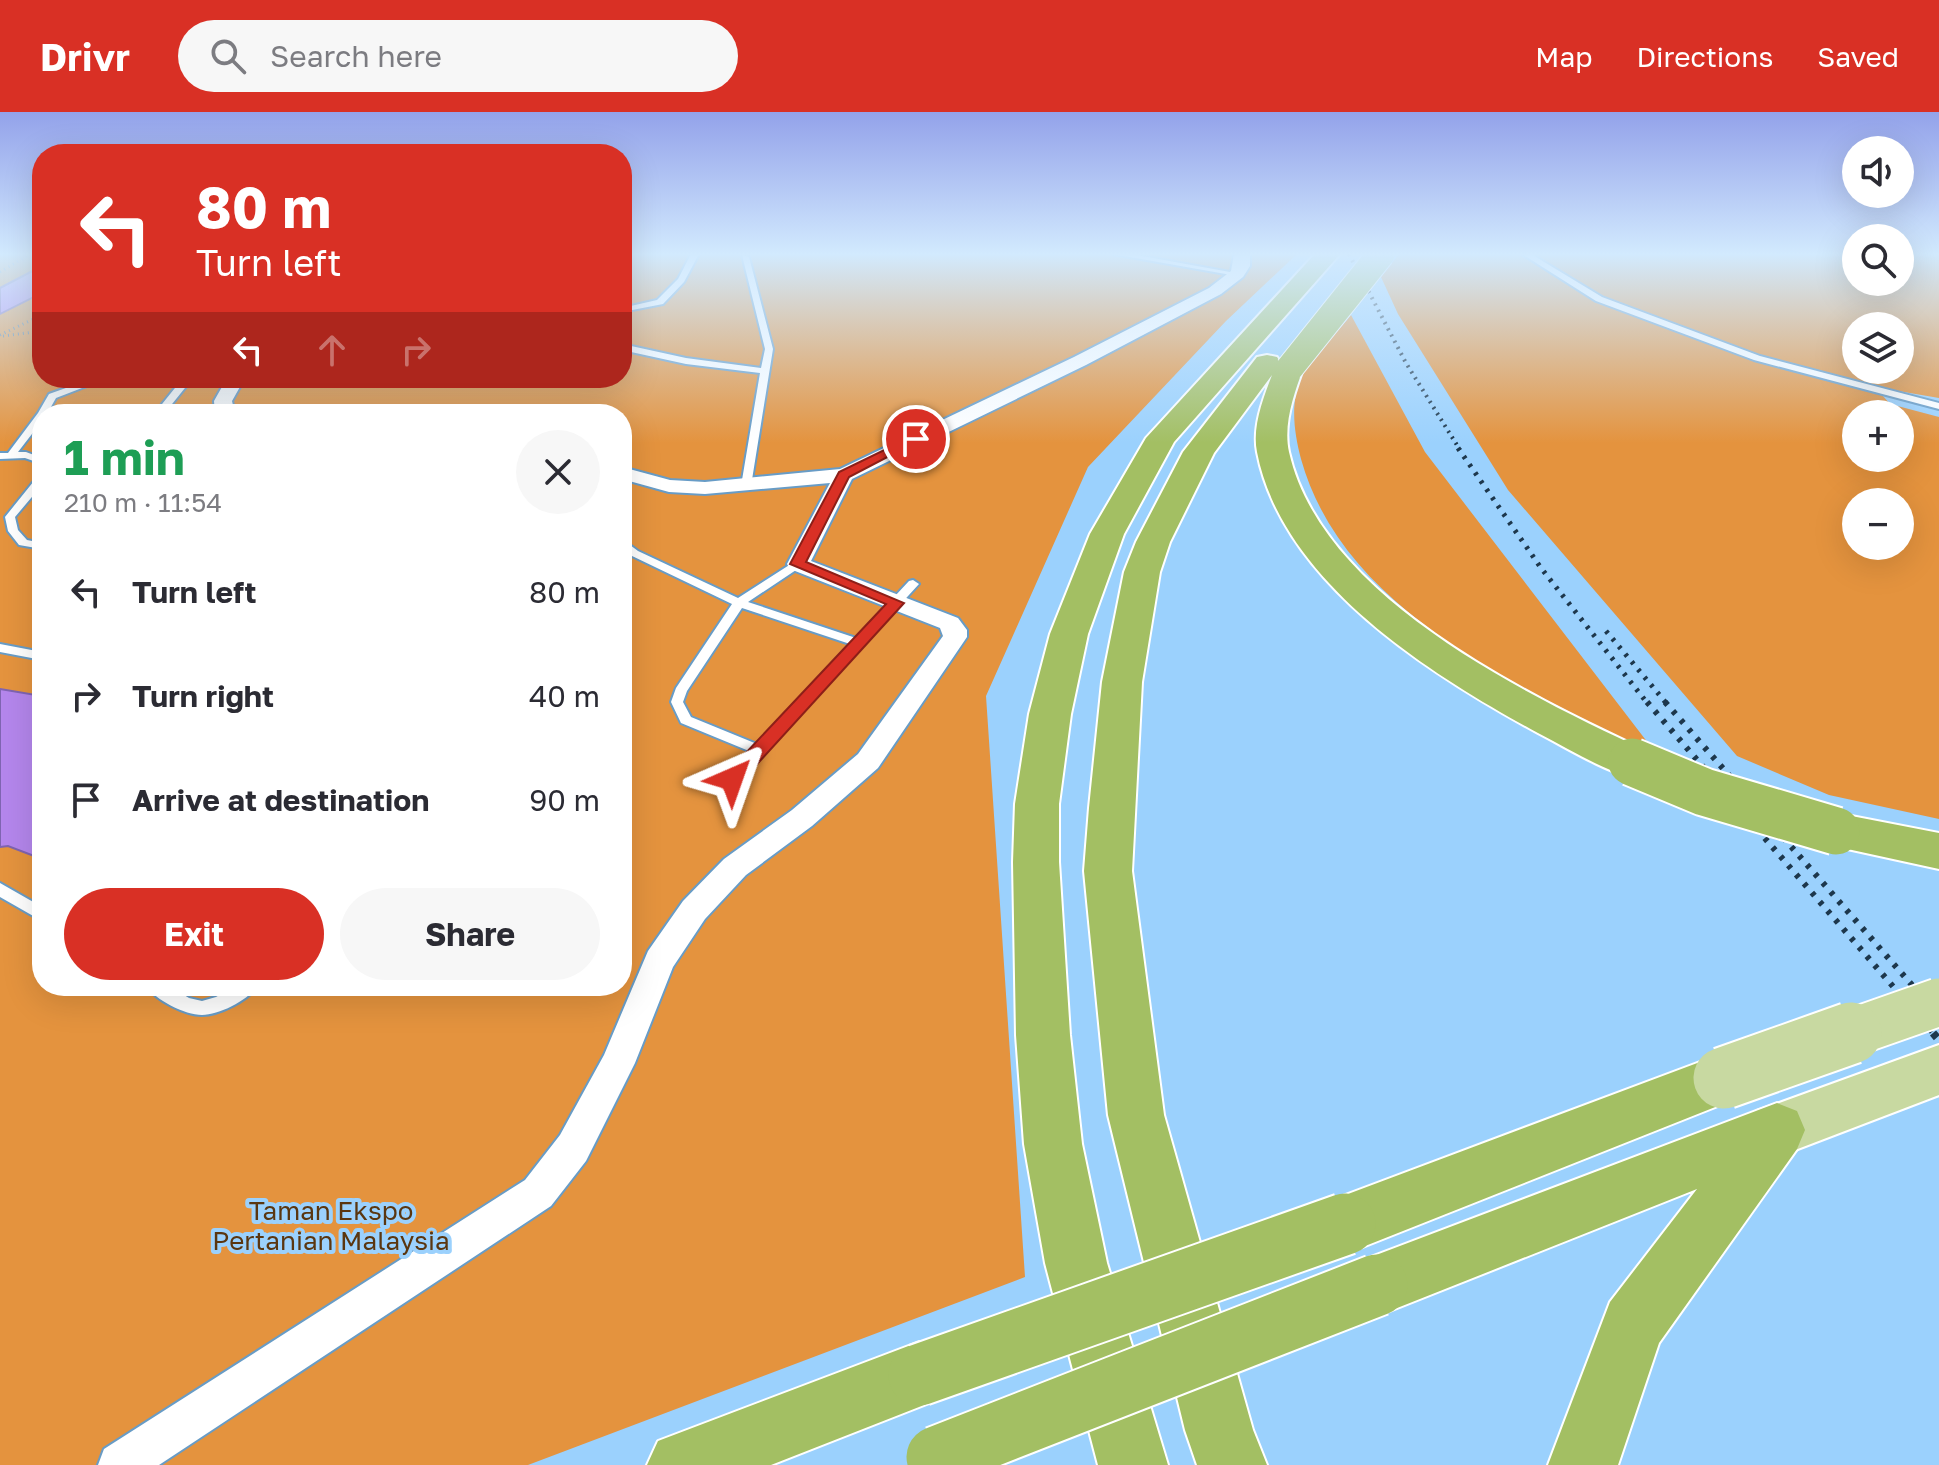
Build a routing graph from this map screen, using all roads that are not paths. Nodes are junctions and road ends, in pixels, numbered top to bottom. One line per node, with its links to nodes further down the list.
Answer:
1 (760, 317): 9 (lane)
2 (1165, 317): 18 (street)
3 (1292, 317): 8 (highway)
4 (1305, 317): 8 (highway)
5 (1313, 317): 8 (highway, bridge)
6 (1648, 317): 14 (lane)
7 (632, 349): 9 (lane)
8 (1269, 358): 32 (highway, bridge); 41 (highway); 47 (highway)
9 (764, 371): 20 (lane)
10 (75, 388): 12 (lane)
11 (180, 388): 13 (lane)
12 (48, 404)
13 (167, 404)
14 (1939, 406)
15 (32, 425): 16 (lane)
16 (6, 455): 17 (lane)
17 (32, 457)
18 (844, 475): 20 (street); 24 (street)
19 (632, 476): 20 (street)
20 (746, 486)
21 (32, 490): 22 (lane)
22 (32, 544)
23 (632, 552): 26 (lane)
24 (798, 564): 25 (street); 26 (lane)
25 (905, 594): 27 (lane); 43 (street)
26 (739, 603): 27 (lane); 30 (lane)
27 (859, 643): 30 (lane)
28 (0, 648): 29 (lane)
29 (32, 654)
30 (759, 750): 31 (lane)
31 (732, 779)
32 (1939, 851)
33 (0, 889): 34 (lane)
34 (32, 909)
35 (170, 996): 36 (lane)
36 (233, 996)
37 (1939, 1002): 39 (main road, bridge)
38 (1939, 1070): 40 (main road)
39 (1724, 1078): 44 (highway, bridge)
40 (1777, 1130): 42 (highway, bridge); 48 (highway)
41 (1076, 1263): 45 (highway); 46 (highway)
42 (927, 1461)
43 (120, 1465)
44 (682, 1465)
45 (1108, 1465)
46 (1133, 1465)
47 (1232, 1465)
48 (1583, 1465)

